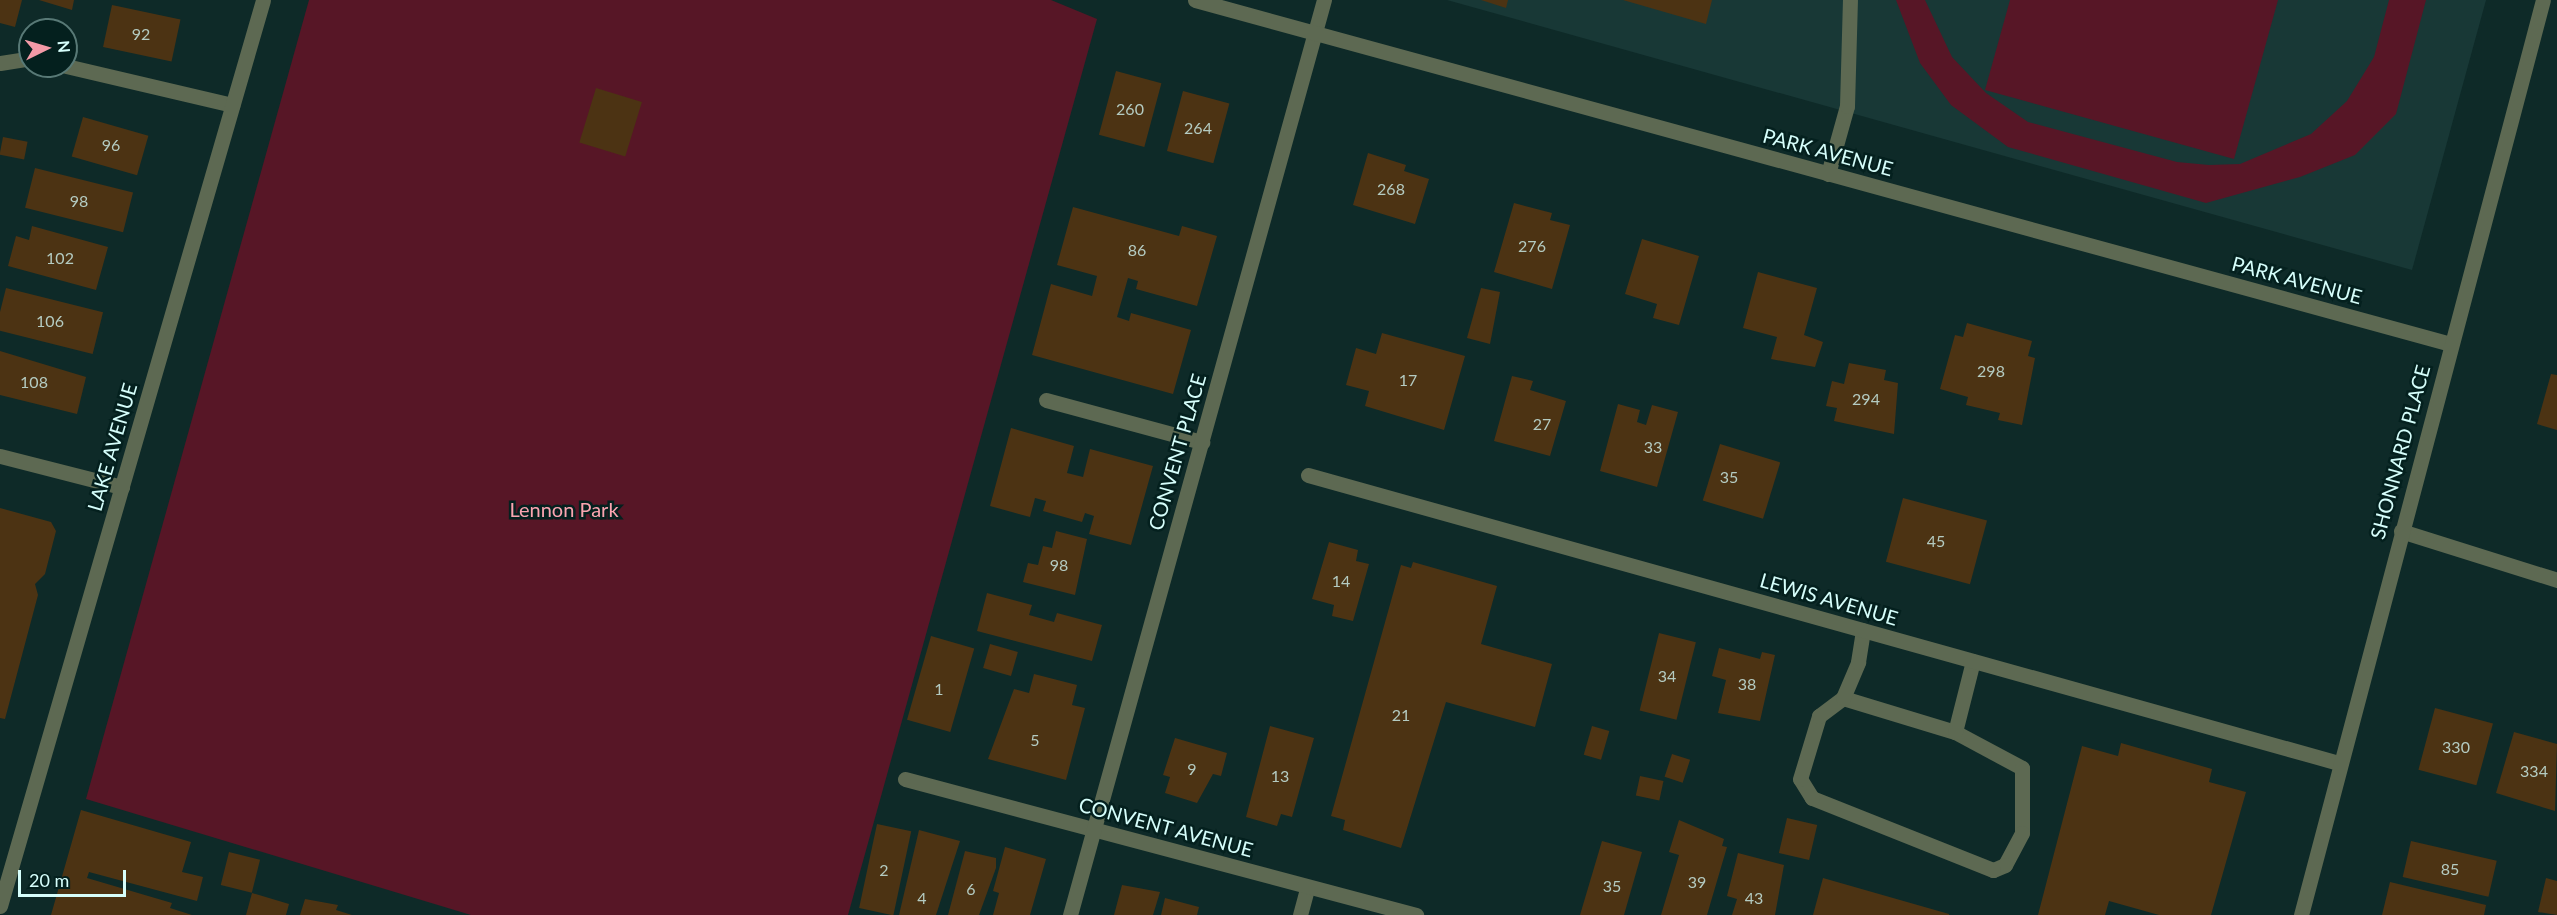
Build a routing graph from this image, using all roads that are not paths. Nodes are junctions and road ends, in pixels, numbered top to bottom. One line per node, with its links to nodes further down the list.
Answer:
1 (263, 0): 10 (street, LAKE AVENUE)
2 (1195, 0): 6 (street, PARK AVENUE)
3 (1324, 0): 6 (street, CONVENT PLACE)
4 (1850, 0): 11 (street)
5 (2543, 0): 12 (street, SHONNARD PLACE)
6 (1315, 34): 11 (street, PARK AVENUE); 14 (street, CONVENT PLACE)
7 (18, 60): 8 (street)
8 (0, 63)
9 (78, 69): 10 (street)
10 (232, 105): 17 (street, LAKE AVENUE)
11 (1828, 174): 12 (street, PARK AVENUE)
12 (2451, 344): 18 (street, SHONNARD PLACE)
13 (1046, 400): 14 (street)
14 (1202, 441): 26 (street, CONVENT PLACE)
15 (0, 456): 17 (street)
16 (1308, 475): 20 (street, LEWIS AVENUE)
17 (122, 487): 28 (street, LAKE AVENUE)
18 (2401, 531): 19 (street); 24 (street, SHONNARD PLACE)
19 (2557, 580)
20 (1863, 630): 21 (street, LEWIS AVENUE); 22 (street)
21 (1973, 661): 23 (street); 24 (street, LEWIS AVENUE)
22 (1843, 698): 23 (street); 23 (street)
23 (1955, 732)
24 (2339, 763): 32 (street, SHONNARD PLACE)
25 (904, 779): 26 (street, CONVENT AVENUE)
26 (1094, 828): 27 (street, CONVENT AVENUE); 29 (street, CONVENT PLACE)
27 (1307, 888): 30 (street); 31 (street, CONVENT AVENUE)
28 (0, 906)
29 (1070, 915)
30 (1300, 915)
31 (1416, 915)
32 (2301, 915)

